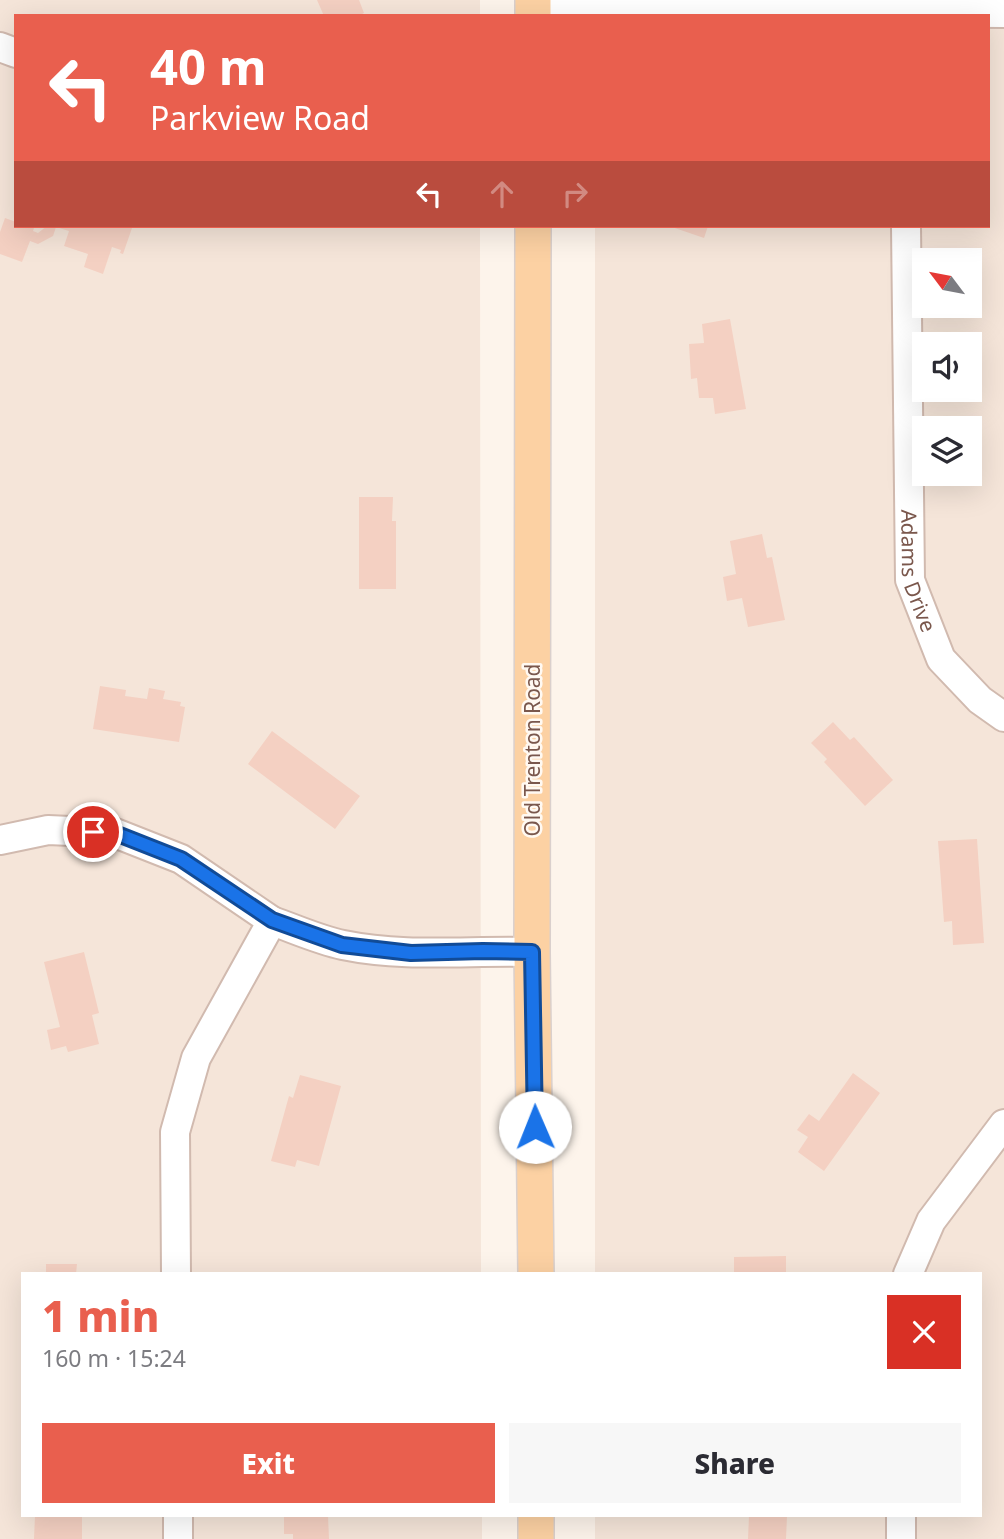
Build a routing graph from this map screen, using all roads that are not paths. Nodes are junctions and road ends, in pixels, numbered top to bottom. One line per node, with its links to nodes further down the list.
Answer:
1 (533, 9): 2 (street)
2 (904, 10): 3 (street)
3 (1004, 13)
4 (533, 228): 9 (main road, Old Trenton Road)
5 (906, 228): 6 (street, Adams Drive)
6 (1004, 717)
7 (0, 840): 8 (street)
8 (272, 920): 9 (street); 11 (street)
9 (532, 952): 12 (main road, Old Trenton Road)
10 (1004, 1124): 13 (street)
11 (176, 1272)
12 (536, 1272)
13 (909, 1272)
14 (178, 1517): 17 (street)
15 (536, 1517): 18 (main road)
16 (901, 1517): 19 (street)
17 (178, 1539)
18 (536, 1539)
19 (901, 1539)

